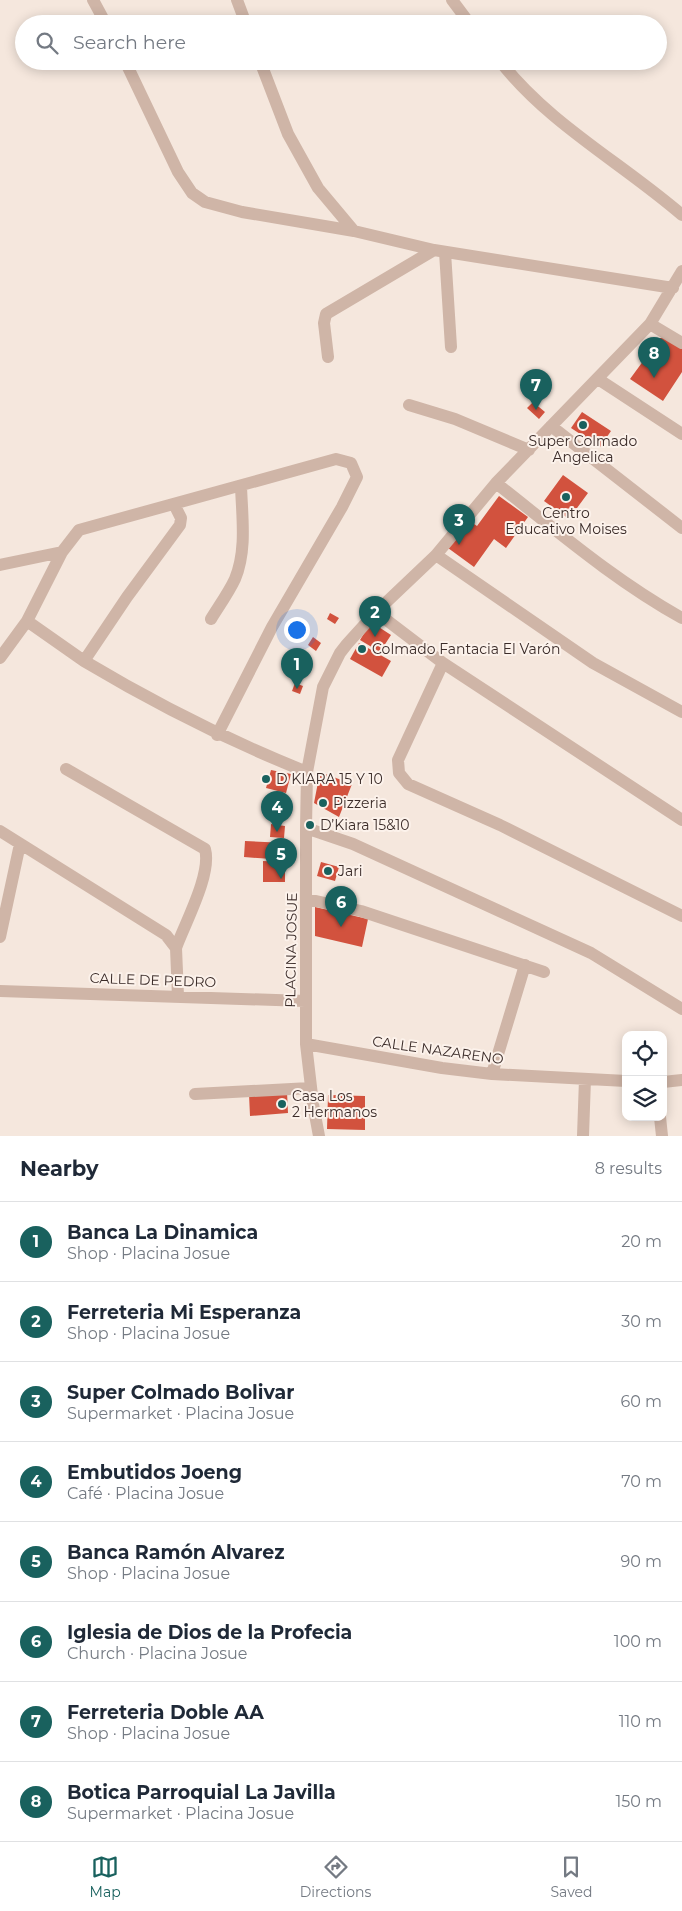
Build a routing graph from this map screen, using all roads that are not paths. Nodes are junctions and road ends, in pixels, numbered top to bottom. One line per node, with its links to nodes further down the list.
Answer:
1 (93, 0): 4 (street)
2 (237, 0): 5 (street)
3 (452, 0): 6 (street)
4 (101, 15)
5 (243, 15)
6 (463, 15)
7 (129, 70): 11 (street)
8 (264, 70): 11 (street)
9 (509, 70): 10 (street)
10 (682, 215)
11 (354, 231): 12 (street)
12 (440, 251): 14 (street); 17 (street); 18 (street)
13 (682, 271): 14 (street, PLACINA JOSUE)
14 (673, 288): 15 (street, PLACINA JOSUE)
15 (650, 324): 16 (street); 19 (street, PLACINA JOSUE)
16 (682, 342)
17 (451, 347)
18 (328, 357)
19 (598, 379): 21 (street, PLACINA JOSUE); 22 (street)
20 (409, 405): 23 (street)
21 (551, 426): 23 (street, PLACINA JOSUE); 27 (street)
22 (682, 434)
23 (529, 450): 24 (street, PLACINA JOSUE)
24 (496, 483): 29 (street, PLACINA JOSUE); 32 (street)
25 (241, 486): 26 (street); 33 (street); 39 (street)
26 (174, 504): 28 (street); 36 (street)
27 (682, 528)
28 (62, 552): 30 (street); 34 (street)
29 (436, 555): 31 (street, PLACINA JOSUE); 38 (street)
30 (0, 565)
31 (376, 612): 37 (street); 41 (street, PLACINA JOSUE)
32 (682, 618)
33 (211, 619)
34 (27, 620): 35 (street); 36 (street)
35 (0, 658)
36 (84, 661): 39 (street)
37 (443, 663): 42 (street); 47 (street)
38 (682, 712)
39 (217, 735): 41 (street)
40 (66, 769): 49 (street)
41 (306, 772): 43 (street, PLACINA JOSUE)
42 (682, 820)
43 (306, 828): 46 (street, PLACINA JOSUE); 55 (street)
44 (0, 831): 45 (street)
45 (20, 844): 48 (street); 49 (street)
46 (307, 899): 50 (street); 54 (street, PLACINA JOSUE)
47 (682, 916)
48 (0, 937)
49 (176, 948): 53 (street)
50 (524, 965): 51 (street); 57 (street)
51 (544, 972)
52 (0, 991): 53 (street, CALLE DE PEDRO)
53 (178, 996): 54 (street, CALLE DE PEDRO)
54 (305, 1000): 56 (street, PLACINA JOSUE)
55 (682, 1009)
56 (306, 1044): 57 (street, CALLE NAZARENO); 62 (street, PLACINA JOSUE)
57 (492, 1074): 58 (street, CALLE NAZARENO)
58 (586, 1078): 60 (street, CALLE NAZARENO); 66 (street)
59 (682, 1080): 61 (street)
60 (622, 1081)
61 (667, 1082)
62 (310, 1088): 63 (street); 65 (street, PLACINA JOSUE)
63 (195, 1094)
64 (660, 1121): 67 (street)
65 (319, 1136)
66 (583, 1136)
67 (662, 1136)

